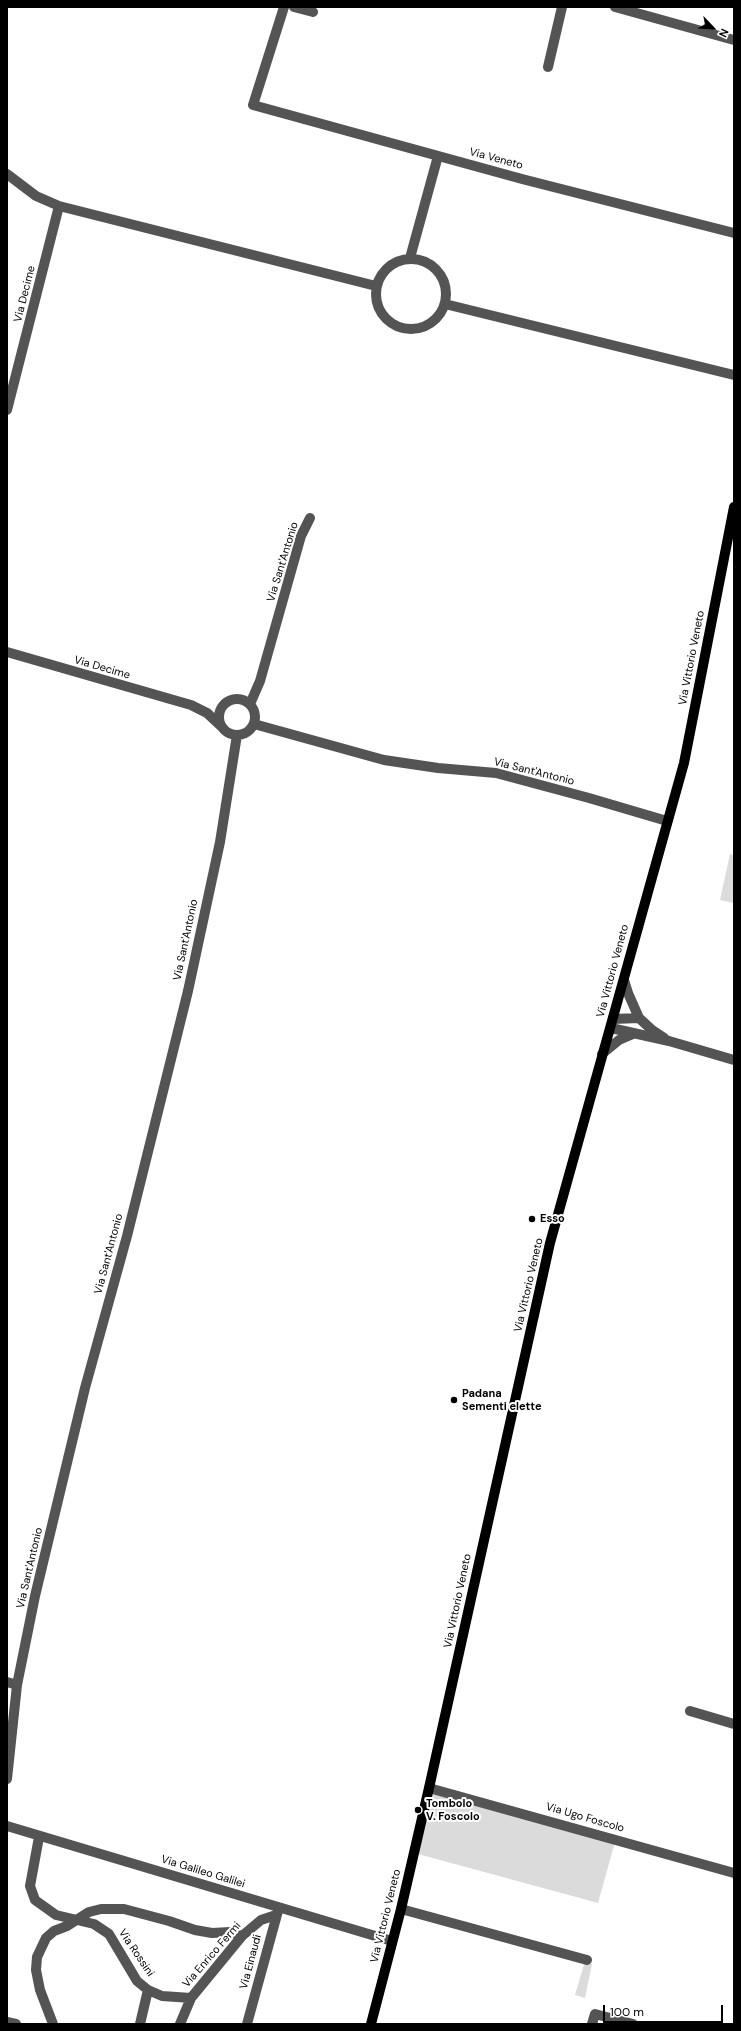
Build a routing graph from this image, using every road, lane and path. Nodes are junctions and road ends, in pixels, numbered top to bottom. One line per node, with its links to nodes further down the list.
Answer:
1 (284, 7): 8 (street, Via Veneto)
2 (294, 7): 5 (street)
3 (562, 7): 7 (street)
4 (615, 7): 6 (street)
5 (313, 12)
6 (734, 40)
7 (548, 67)
8 (438, 156): 11 (street, Via Veneto); 12 (street)
9 (7, 174): 10 (street)
10 (59, 206): 13 (street); 18 (street, Via Decime)
11 (734, 233)
12 (410, 258): 13 (street); 14 (street)
13 (376, 286): 14 (street)
14 (445, 304): 15 (street)
15 (723, 373): 16 (street); 17 (street)
16 (734, 373)
17 (734, 379)
18 (7, 410)
19 (734, 507): 28 (main road, Via Vittorio Veneto)
20 (310, 518): 23 (street, Via Sant'Antonio)
21 (7, 652): 24 (street, Via Decime)
22 (224, 703): 23 (street); 24 (street, Via Decime); 26 (street)
23 (250, 704): 25 (street)
24 (191, 705): 26 (street, Via Decime)
25 (254, 724): 27 (street); 28 (street, Via Sant'Antonio)
26 (221, 726): 27 (street)
27 (237, 735): 37 (street, Via Sant'Antonio)
28 (667, 821): 29 (main road, Via Vittorio Veneto)
29 (624, 980): 30 (street); 31 (main road, Via Vittorio Veneto)
30 (639, 1018): 31 (street); 33 (street)
31 (612, 1023): 32 (street); 34 (main road, Via Vittorio Veneto)
32 (633, 1034): 33 (street); 34 (street)
33 (669, 1041): 35 (street)
34 (602, 1054): 41 (main road, Via Vittorio Veneto)
35 (734, 1060)
36 (7, 1682): 37 (street)
37 (18, 1685): 40 (street, Via Sant'Antonio)
38 (690, 1711): 39 (street)
39 (734, 1724)
40 (7, 1780)
41 (429, 1788): 44 (street, Via Ugo Foscolo); 45 (main road, Via Vittorio Veneto)
42 (7, 1826): 43 (street, Via Galileo Galilei)
43 (39, 1837): 46 (street, Via Galileo Galilei); 47 (street, Via Rossini)
44 (734, 1873)
45 (401, 1908): 49 (main road, Via Vittorio Veneto); 50 (street)
46 (277, 1911): 48 (street, Via Enrico Fermi); 49 (street, Via Galileo Galilei); 58 (street, Via Einaudi)
47 (76, 1919): 48 (street); 51 (street, Via Rossini); 55 (street)
48 (242, 1936): 52 (street, Via Enrico Fermi)
49 (392, 1941): 59 (main road, Via Vittorio Veneto)
50 (587, 1960)
51 (148, 1990): 52 (street, Via Rossini); 56 (street)
52 (191, 1998): 57 (street, Via Enrico Fermi)
53 (7, 2022): 54 (street)
54 (16, 2024)
55 (53, 2024)
56 (140, 2024)
57 (180, 2024)
58 (247, 2024)
59 (371, 2024)
60 (592, 2024): 61 (street)
61 (633, 2024)

